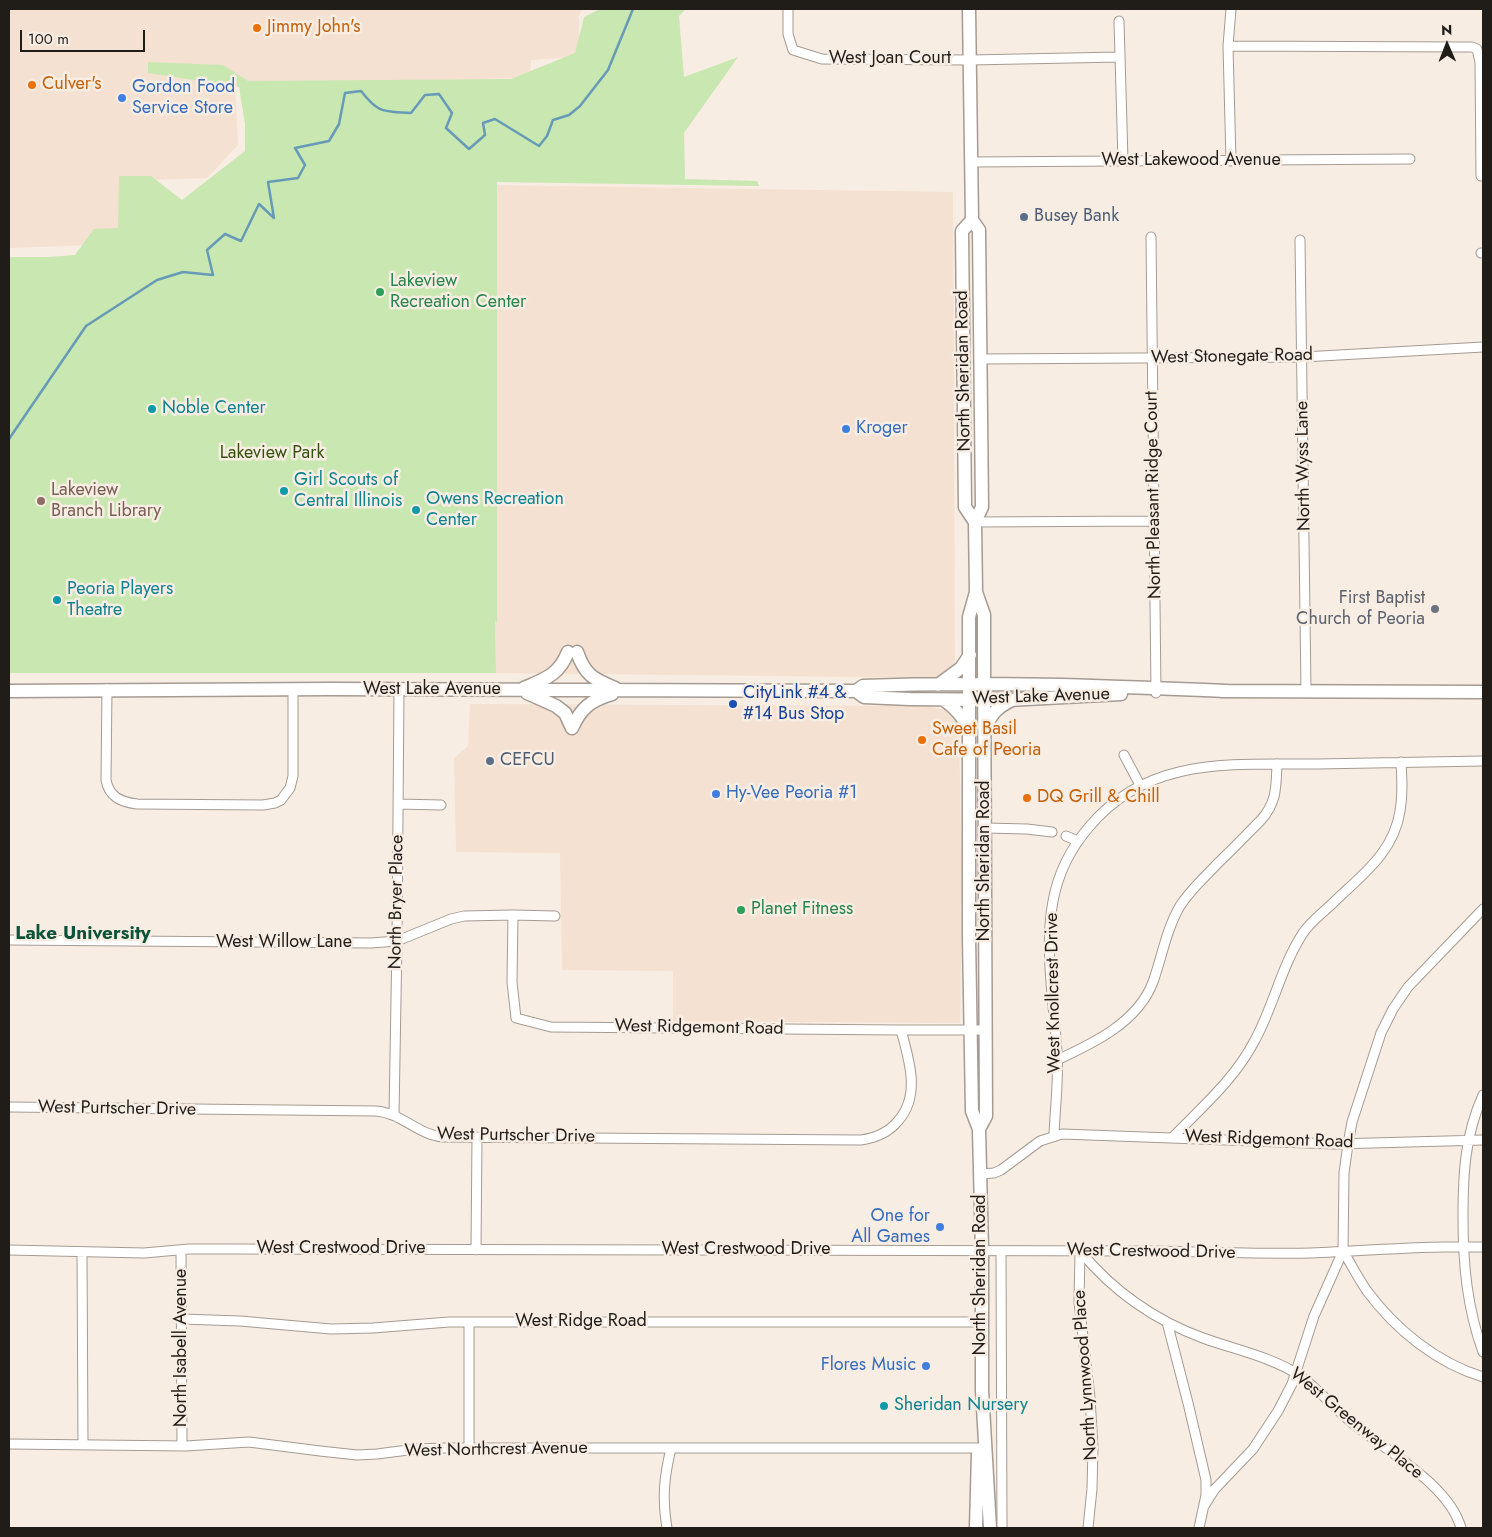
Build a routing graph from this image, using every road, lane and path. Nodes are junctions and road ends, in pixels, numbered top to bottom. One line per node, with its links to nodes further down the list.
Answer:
1 (788, 9): 7 (street, West Joan Court)
2 (969, 9): 7 (main road, North Sheridan Road)
3 (1231, 9): 5 (street)
4 (1119, 21): 6 (street)
5 (1228, 46): 10 (street); 12 (street)
6 (1120, 57): 7 (street); 9 (street)
7 (970, 60): 11 (main road, North Sheridan Road)
8 (1410, 159): 10 (street, West Lakewood Avenue)
9 (1123, 161): 10 (street, West Lakewood Avenue); 11 (street, West Lakewood Avenue)
10 (1231, 161)
11 (971, 162): 13 (main road, North Sheridan Road)
12 (1481, 176)
13 (972, 220): 16 (main road, North Sheridan Road); 18 (main road, North Sheridan Road)
14 (1151, 237): 20 (street, North Pleasant Ridge Court)
15 (1300, 240): 19 (street, North Wyss Lane)
16 (980, 323): 18 (main road); 21 (main road, North Sheridan Road)
17 (1483, 347): 19 (street, West Stonegate Road)
18 (964, 357): 22 (main road); 24 (main road, North Sheridan Road)
19 (1303, 357): 20 (street, West Stonegate Road); 40 (street, North Wyss Lane)
20 (1153, 358): 21 (street, West Stonegate Road); 23 (street, North Pleasant Ridge Court)
21 (980, 359): 22 (main road, North Sheridan Road)
22 (980, 397): 24 (main road, North Sheridan Road)
23 (1154, 521): 24 (street); 39 (street, North Pleasant Ridge Court)
24 (975, 522): 25 (main road, North Sheridan Road)
25 (976, 592): 26 (main road, North Sheridan Road); 27 (main road, North Sheridan Road)
26 (970, 654): 28 (main road, North Sheridan Road); 31 (main road)
27 (984, 656): 29 (main road, North Sheridan Road); 30 (main road)
28 (970, 684): 29 (main road, West Lake Avenue); 31 (main road, West Lake Avenue); 43 (main road, North Sheridan Road)
29 (984, 684): 30 (main road, West Lake Avenue); 44 (main road, North Sheridan Road)
30 (1010, 684): 39 (main road, West Lake Avenue)
31 (938, 685): 38 (main road, West Lake Avenue)
32 (107, 689): 33 (main road, West Lake Avenue); 33 (street); 36 (main road, West Lake Avenue)
33 (293, 689): 34 (main road, West Lake Avenue)
34 (399, 689): 35 (main road, West Lake Avenue); 54 (street, North Bryer Place)
35 (520, 690): 37 (main road, West Lake Avenue); 37 (main road); 37 (main road)
36 (9, 691)
37 (622, 691): 38 (main road, West Lake Avenue)
38 (856, 691): 42 (main road, West Lake Avenue)
39 (1156, 691): 40 (main road, West Lake Avenue); 45 (main road, West Lake Avenue)
40 (1306, 692): 41 (main road, West Lake Avenue)
41 (1483, 692)
42 (944, 700): 43 (main road, West Lake Avenue); 46 (main road)
43 (970, 700): 44 (main road, West Lake Avenue); 46 (main road, North Sheridan Road)
44 (984, 700): 45 (main road, West Lake Avenue); 47 (main road, North Sheridan Road)
45 (1012, 700): 47 (main road)
46 (970, 729): 53 (main road, North Sheridan Road)
47 (985, 729): 56 (main road, North Sheridan Road)
48 (1124, 755): 52 (street)
49 (1483, 761): 50 (street, West Knollcrest Drive)
50 (1401, 762): 51 (street, West Knollcrest Drive); 78 (street)
51 (1277, 764): 52 (street, West Knollcrest Drive); 71 (street)
52 (1140, 785): 59 (street, West Knollcrest Drive)
53 (970, 790): 56 (main road); 64 (main road, North Sheridan Road)
54 (398, 804): 55 (street); 66 (street, North Bryer Place)
55 (441, 805)
56 (985, 828): 57 (street); 60 (main road, North Sheridan Road)
57 (1052, 832)
58 (1066, 836): 59 (street)
59 (1078, 841): 71 (street, West Knollcrest Drive)
60 (986, 879): 64 (main road); 67 (main road, North Sheridan Road)
61 (1483, 909): 81 (street)
62 (513, 915): 63 (street, West Willow Lane); 66 (street, West Willow Lane); 68 (street, West Ridgemont Road)
63 (555, 916)
64 (969, 938): 67 (main road); 69 (main road, North Sheridan Road)
65 (9, 940): 66 (street, West Willow Lane)
66 (397, 941): 74 (street, North Bryer Place)
67 (986, 993): 70 (main road, North Sheridan Road)
68 (902, 1030): 69 (street, West Ridgemont Road); 77 (street, West Purtscher Drive)
69 (970, 1030): 70 (street, West Ridgemont Road); 75 (main road, North Sheridan Road)
70 (986, 1030): 75 (main road, North Sheridan Road)
71 (1057, 1060): 76 (street, West Knollcrest Drive)
72 (1483, 1095): 79 (street)
73 (9, 1108): 74 (street, West Purtscher Drive)
74 (394, 1115): 77 (street, West Purtscher Drive)
75 (979, 1129): 82 (main road, North Sheridan Road)
76 (1054, 1135): 78 (street, West Ridgemont Road); 82 (street)
77 (477, 1138): 87 (street)
78 (1172, 1138): 81 (street, West Ridgemont Road)
79 (1468, 1140): 80 (street, West Ridgemont Road); 81 (street, West Ridgemont Road); 83 (street)
80 (1483, 1140)
81 (1348, 1144): 91 (street)
82 (980, 1174): 88 (main road, North Sheridan Road)
83 (1463, 1246): 84 (street, West Crestwood Drive); 91 (street, West Crestwood Drive); 97 (street)
84 (1483, 1247)
85 (9, 1250): 92 (street, West Crestwood Drive)
86 (181, 1250): 87 (street, West Crestwood Drive); 92 (street, West Crestwood Drive); 93 (street, North Isabell Avenue)
87 (476, 1250): 88 (street, West Crestwood Drive)
88 (982, 1251): 89 (street, West Crestwood Drive); 95 (main road, North Sheridan Road)
89 (1001, 1251): 90 (street, West Crestwood Drive); 110 (street)
90 (1080, 1251): 91 (street, West Crestwood Drive); 96 (street, West Greenway Place); 111 (street, North Lynnwood Place)
91 (1344, 1251): 98 (street); 99 (street)
92 (82, 1252): 101 (street)
93 (181, 1320): 94 (street, West Ridge Road); 102 (street, North Isabell Avenue)
94 (469, 1322): 95 (street, West Ridge Road); 103 (street)
95 (982, 1322): 105 (main road, North Sheridan Road)
96 (1167, 1322): 98 (street, West Greenway Place); 106 (street)
97 (1483, 1352)
98 (1296, 1372): 106 (street); 113 (street, West Greenway Place)
99 (1483, 1377)
100 (9, 1444): 101 (street, West Northcrest Avenue)
101 (83, 1445): 102 (street, West Northcrest Avenue)
102 (182, 1446): 103 (street, West Northcrest Avenue)
103 (469, 1448): 104 (street, West Northcrest Avenue)
104 (671, 1448): 105 (street, West Northcrest Avenue); 107 (street)
105 (981, 1448): 108 (main road, North Sheridan Road); 109 (main road, North Sheridan Road)
106 (1204, 1506): 112 (street)
107 (667, 1526)
108 (976, 1528)
109 (990, 1528)
110 (1002, 1528)
111 (1088, 1528)
112 (1199, 1528)
113 (1461, 1528)

